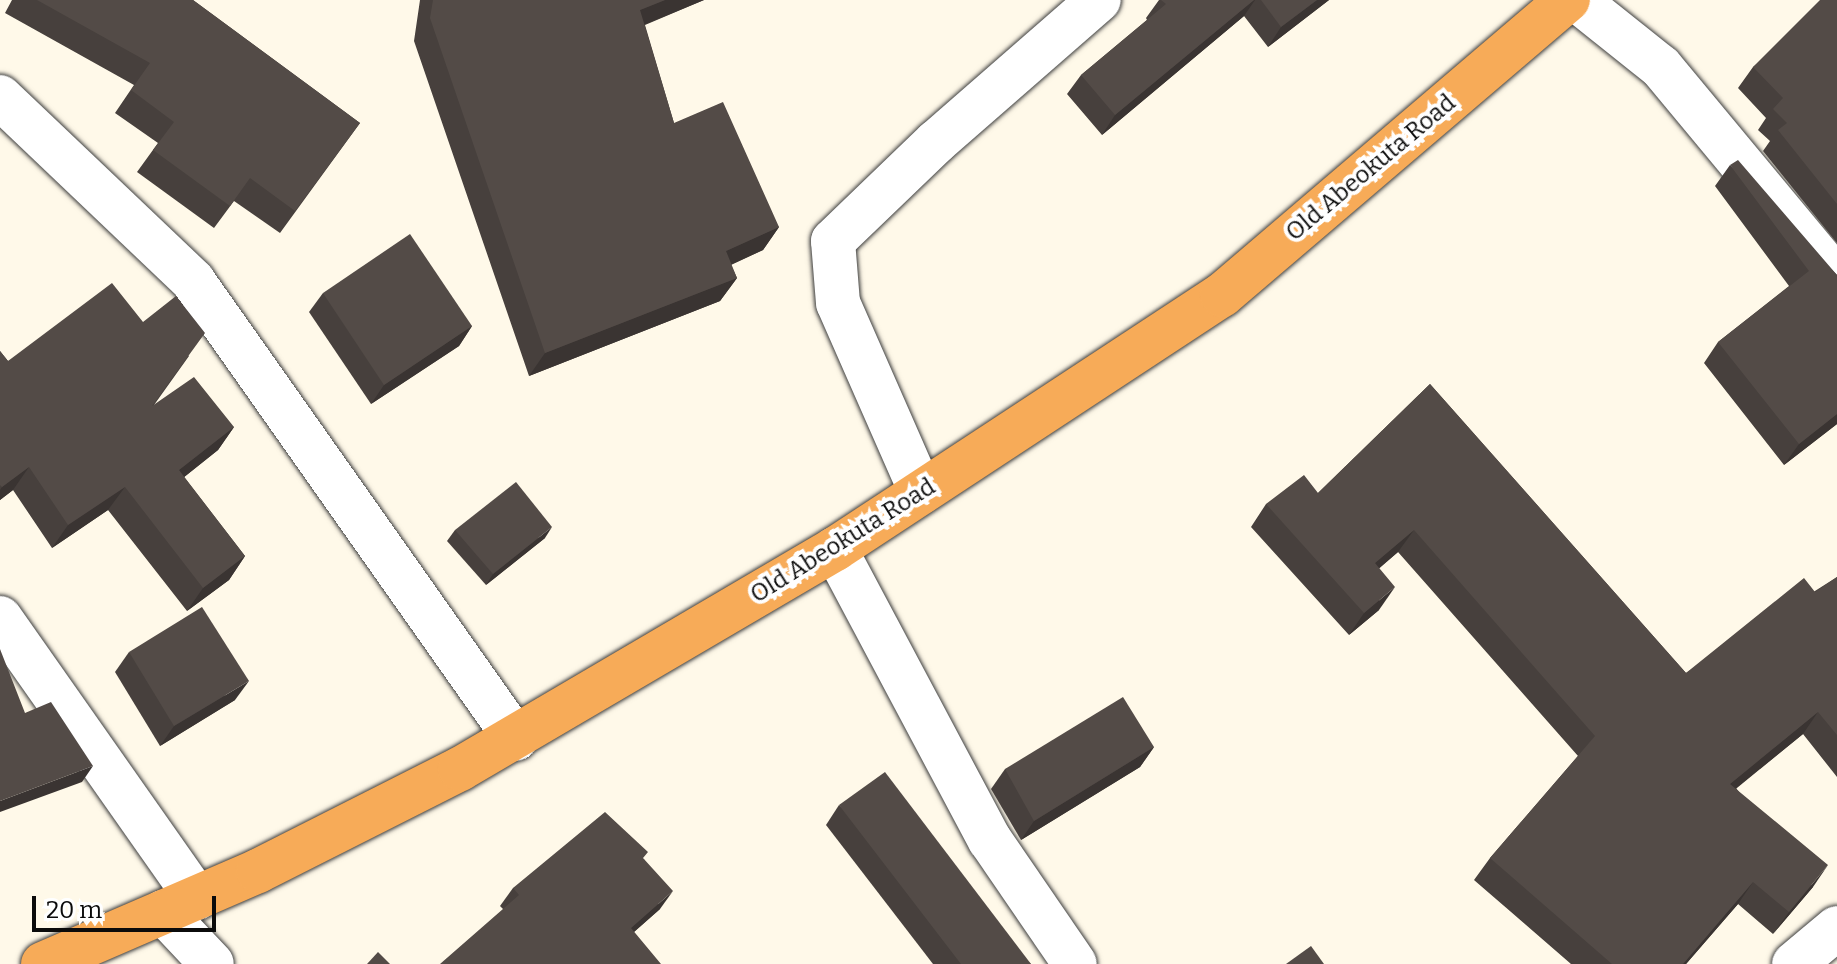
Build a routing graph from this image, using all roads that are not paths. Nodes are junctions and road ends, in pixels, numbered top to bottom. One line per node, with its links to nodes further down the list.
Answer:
1 (1099, 0): 6 (street)
2 (1568, 0): 6 (highway, Old Abeokuta Road)
3 (1577, 0): 5 (street)
4 (0, 97): 9 (street)
5 (1837, 279)
6 (921, 492): 7 (highway, Old Abeokuta Road)
7 (835, 549): 9 (highway, Old Abeokuta Road); 14 (street)
8 (0, 618): 10 (street)
9 (516, 739): 10 (highway, Old Abeokuta Road)
10 (180, 905): 12 (highway, Old Abeokuta Road); 13 (street)
11 (1837, 928): 15 (street)
12 (43, 964)
13 (212, 964)
14 (1075, 964)
15 (1794, 964)

